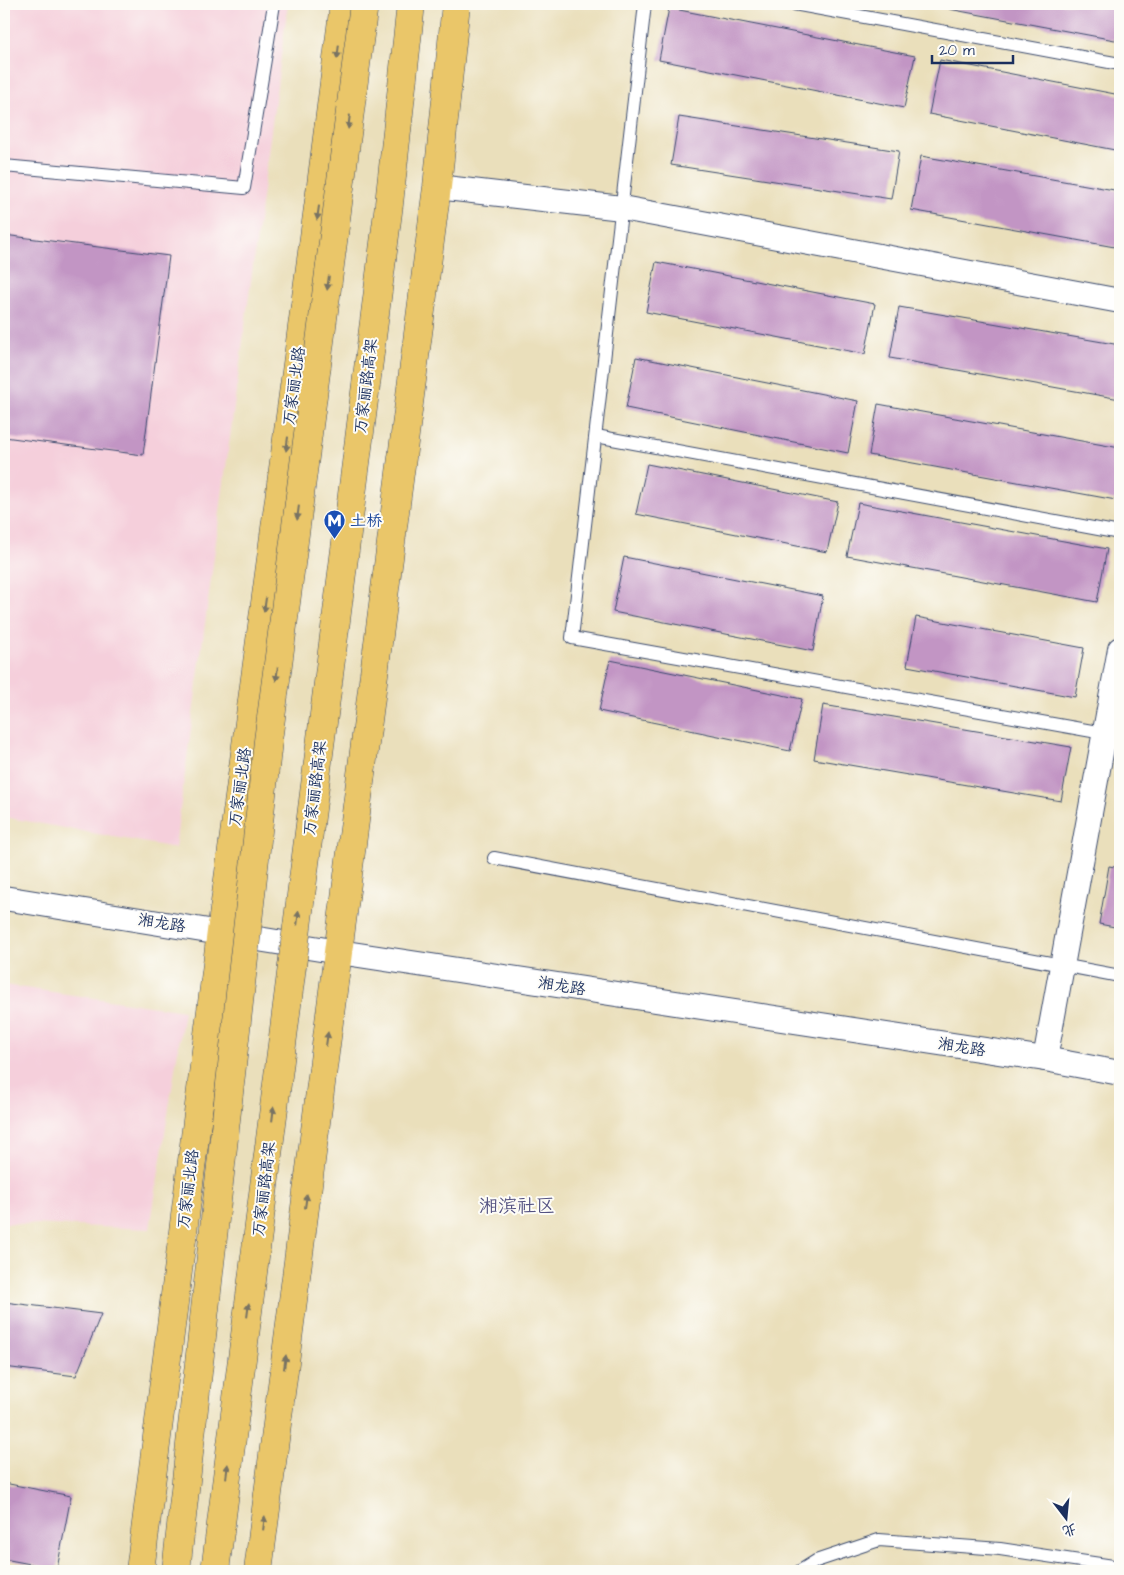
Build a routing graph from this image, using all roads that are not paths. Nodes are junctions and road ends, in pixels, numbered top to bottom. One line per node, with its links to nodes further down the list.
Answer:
1 (274, 4): 9 (lane)
2 (344, 4): 19 (main road, 万家丽北路, one-way to 19)
3 (364, 4): 25 (main road, one-way to 25, bridge)
4 (411, 4): 30 (main road, 万家丽路高架, one-way to 4, bridge)
5 (456, 4): 10 (main road)
6 (645, 4): 11 (lane)
7 (794, 4): 8 (lane)
8 (1120, 64)
9 (4, 166)
10 (437, 187): 11 (street); 20 (main road)
11 (622, 208): 12 (street); 13 (lane)
12 (1120, 300)
13 (596, 436): 14 (lane); 16 (lane)
14 (1120, 533)
15 (1120, 649): 16 (street)
16 (1112, 734): 21 (street)
17 (494, 858): 21 (lane)
18 (4, 898): 19 (street, 湘龙路)
19 (221, 932): 20 (street, 湘龙路); 27 (main road, 万家丽北路)
20 (339, 952): 23 (street, 湘龙路); 31 (main road, one-way to 20)
21 (1062, 965): 22 (lane); 23 (street)
22 (1120, 976)
23 (1045, 1059): 24 (street, 湘龙路)
24 (1120, 1073)
25 (203, 1321): 28 (main road, bridge); 29 (main road, bridge)
26 (1120, 1567): 32 (lane)
27 (140, 1571)
28 (160, 1571)
29 (176, 1571)
30 (215, 1571)
31 (258, 1571)
32 (800, 1571)

